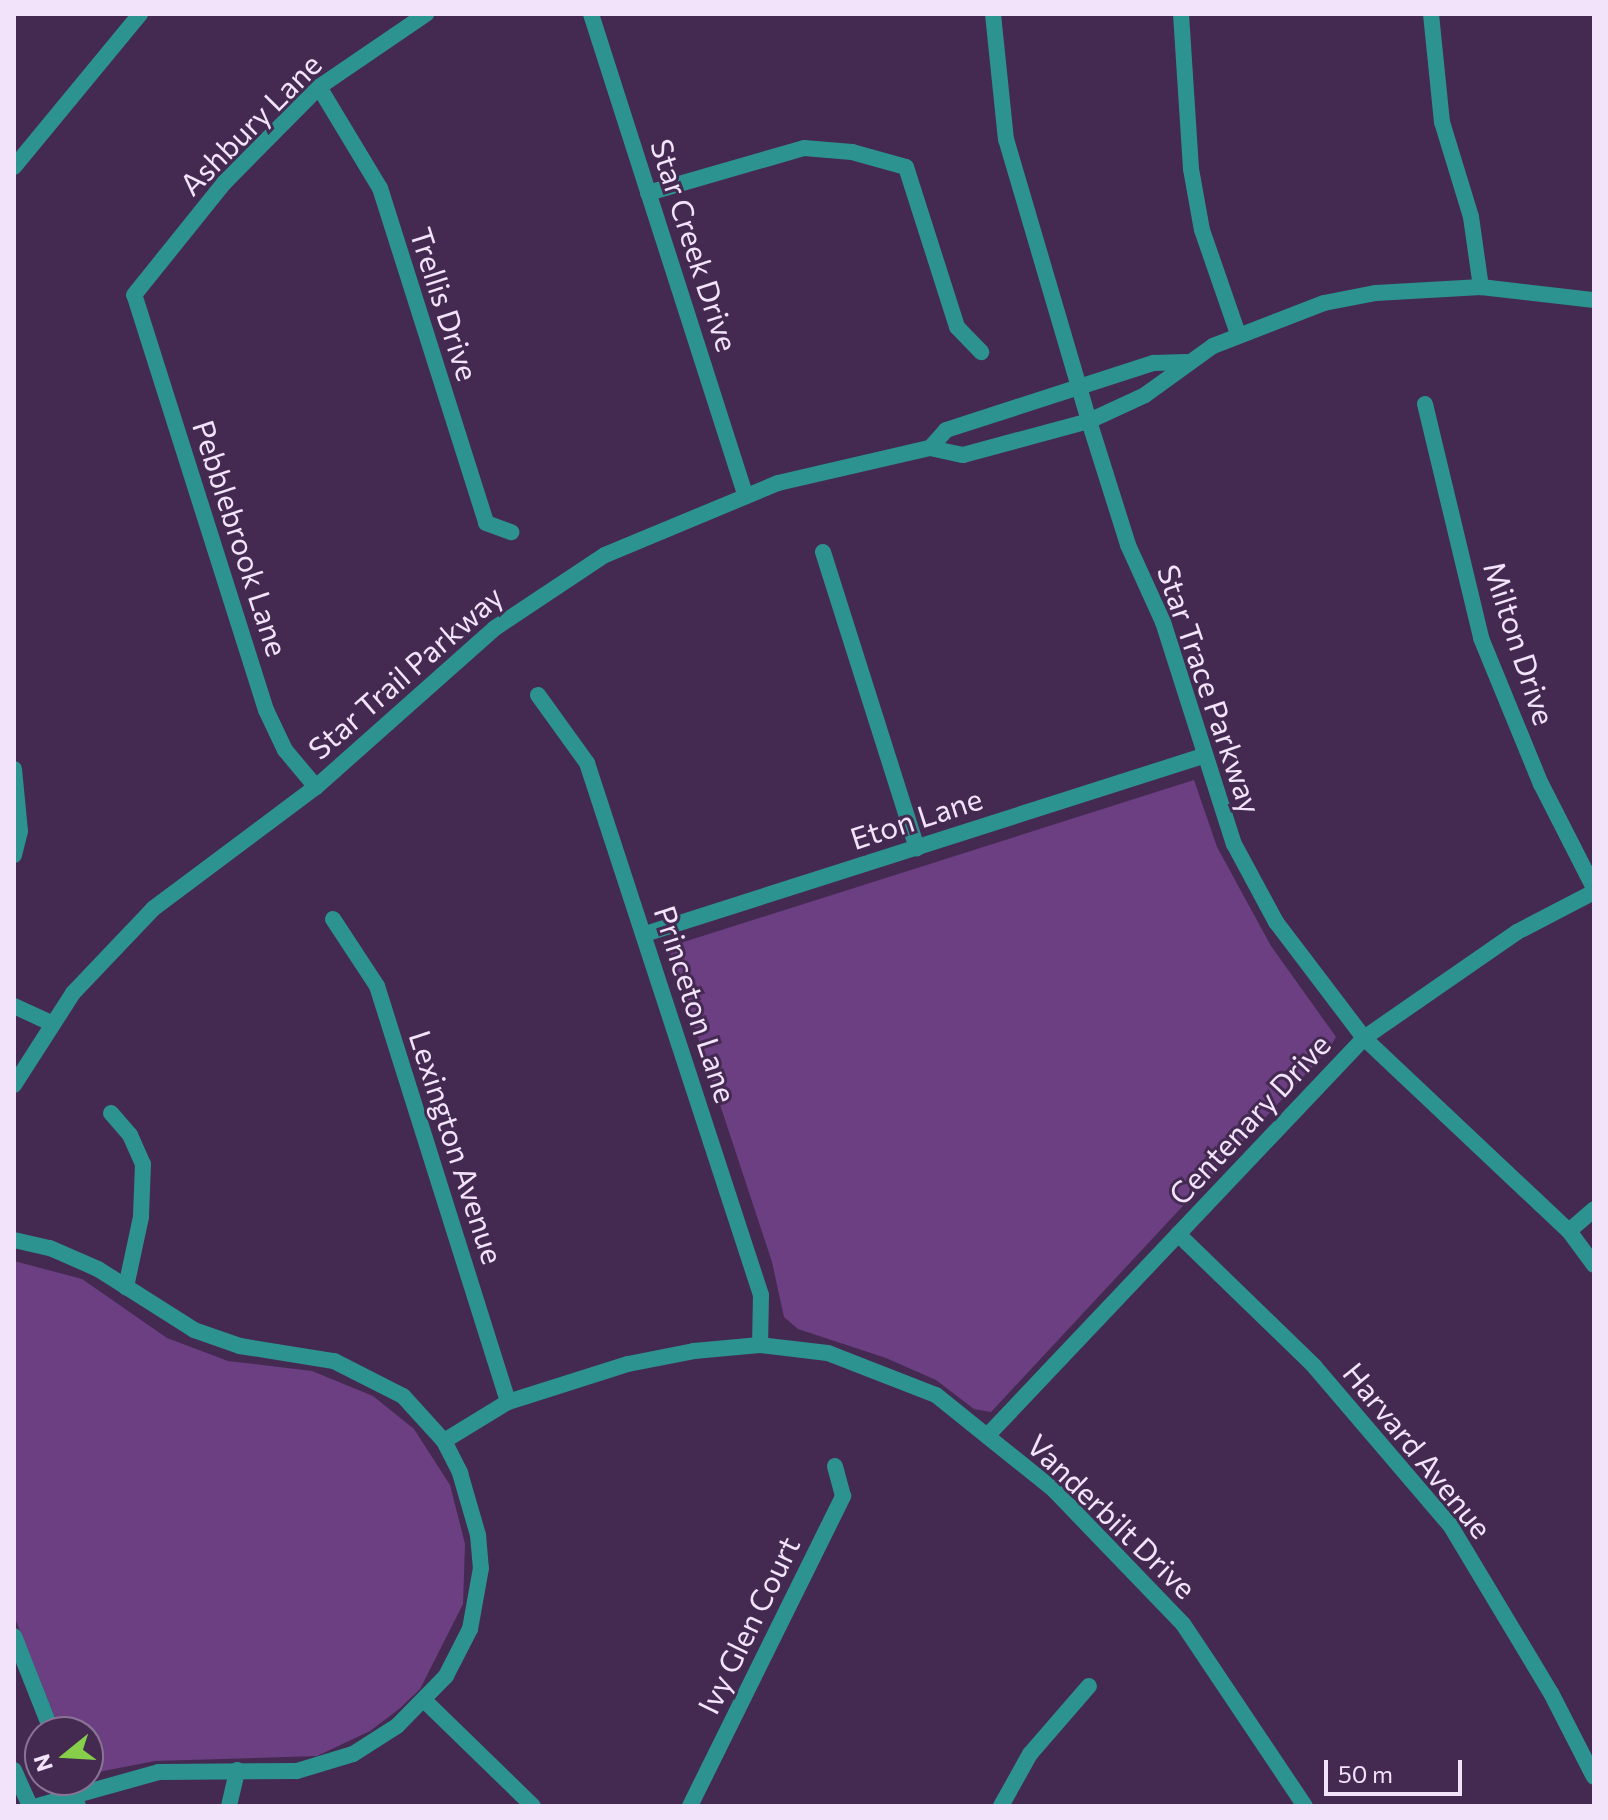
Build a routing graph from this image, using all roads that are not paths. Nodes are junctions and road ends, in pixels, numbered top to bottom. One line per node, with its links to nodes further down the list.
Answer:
1 (140, 14): 8 (street)
2 (426, 14): 7 (street, Ashbury Lane)
3 (591, 14): 9 (street, Star Creek Drive)
4 (993, 14): 16 (street, Star Trace Parkway)
5 (1181, 14): 13 (street)
6 (1431, 14): 10 (street)
7 (319, 87): 11 (street, Ashbury Lane); 21 (street, Trellis Drive)
8 (14, 167)
9 (648, 193): 14 (street); 20 (street, Star Creek Drive)
10 (1481, 287): 12 (street, Star Trail Parkway); 13 (street, Star Trail Parkway)
11 (134, 295): 26 (street, Pebblebrook Lane)
12 (1594, 300)
13 (1238, 334): 15 (street, Star Trail Parkway)
14 (981, 352)
15 (1186, 362): 16 (street, Star Trail Parkway); 18 (street, Star Trail Parkway)
16 (1078, 388): 18 (street, Star Trace Parkway); 19 (street, Star Trail Parkway)
17 (1425, 404): 29 (street, Milton Drive)
18 (1089, 421): 19 (street, Star Trail Parkway); 24 (street, Star Trace Parkway)
19 (930, 448): 20 (street, Star Trail Parkway)
20 (745, 494): 26 (street, Star Trail Parkway)
21 (511, 532)
22 (823, 552): 27 (street)
23 (538, 695): 31 (street, Princeton Lane)
24 (1203, 756): 27 (street, Eton Lane); 34 (street, Star Trace Parkway)
25 (14, 769): 28 (street)
26 (316, 787): 33 (street, Star Trail Parkway)
27 (917, 848): 31 (street, Eton Lane)
28 (14, 855)
29 (1594, 890): 34 (street, Centenary Drive)
30 (333, 919): 44 (street, Lexington Avenue)
31 (645, 934): 43 (street, Princeton Lane)
32 (14, 1006): 33 (street)
33 (51, 1023): 35 (street, Star Trail Parkway)
34 (1364, 1038): 38 (street, Star Trace Parkway); 39 (street, Centenary Drive)
35 (14, 1085)
36 (111, 1113): 42 (street)
37 (1594, 1209): 38 (street)
38 (1569, 1231): 41 (street, Star Trace Parkway)
39 (1178, 1234): 45 (street, Centenary Drive); 54 (street, Harvard Avenue)
40 (14, 1240): 42 (street)
41 (1594, 1265)
42 (126, 1287): 46 (street)
43 (760, 1345): 44 (street, Vanderbilt Drive); 45 (street, Vanderbilt Drive)
44 (508, 1402): 46 (street, Vanderbilt Drive)
45 (987, 1436): 63 (street, Vanderbilt Drive)
46 (444, 1441): 50 (street)
47 (835, 1466): 61 (street, Ivy Glen Court)
48 (14, 1636): 51 (street)
49 (1089, 1686): 62 (street)
50 (426, 1702): 53 (street); 60 (street)
51 (46, 1716)
52 (14, 1770): 57 (street)
53 (237, 1770): 55 (street); 59 (street)
54 (1594, 1777)
55 (104, 1785)
56 (65, 1796): 58 (street)
57 (30, 1806)
58 (37, 1806)
59 (229, 1806)
60 (533, 1806)
61 (690, 1806)
62 (1001, 1806)
63 (1305, 1806)

